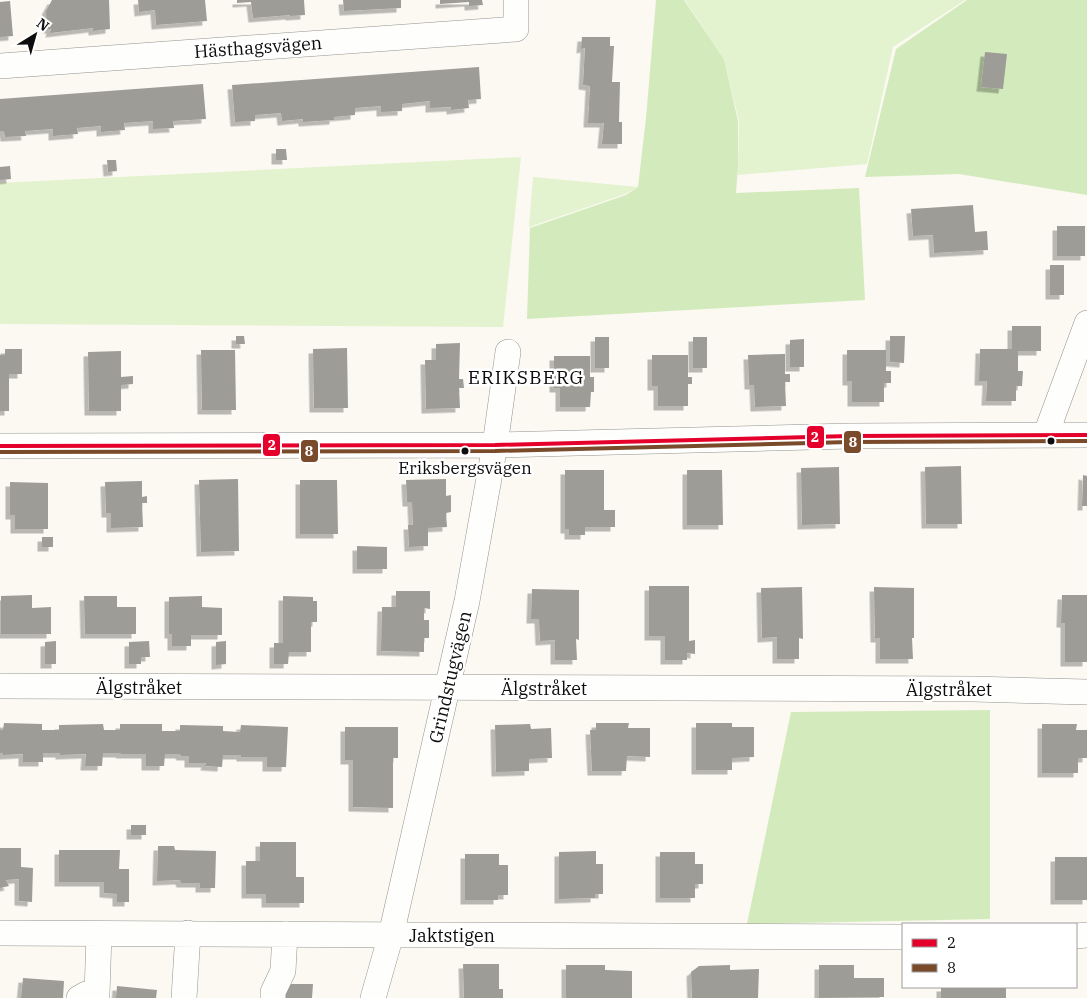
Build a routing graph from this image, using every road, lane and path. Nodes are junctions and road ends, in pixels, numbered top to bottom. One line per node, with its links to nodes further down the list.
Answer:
1 (516, 0): 2 (street, Hästhagsvägen)
2 (0, 66)
3 (1087, 323): 5 (street)
4 (508, 352): 8 (street, Grindstugvägen)
5 (1046, 434): 6 (street); 8 (street)
6 (1087, 435)
7 (0, 446): 8 (street)
8 (495, 446): 10 (street, Grindstugvägen)
9 (0, 686): 10 (street, Älgstråket)
10 (448, 688): 11 (street, Älgstråket); 16 (street, Grindstugvägen)
11 (1087, 692)
12 (0, 933): 14 (street, Jaktstigen)
13 (188, 933): 14 (street, Jaktstigen); 15 (street, Jaktstigen); 19 (street)
14 (100, 934): 18 (street)
15 (285, 934): 16 (street, Jaktstigen); 20 (street)
16 (391, 935): 17 (street, Jaktstigen); 21 (street, Grindstugvägen)
17 (902, 937)
18 (93, 997)
19 (184, 998)
20 (273, 998)
21 (373, 998)

